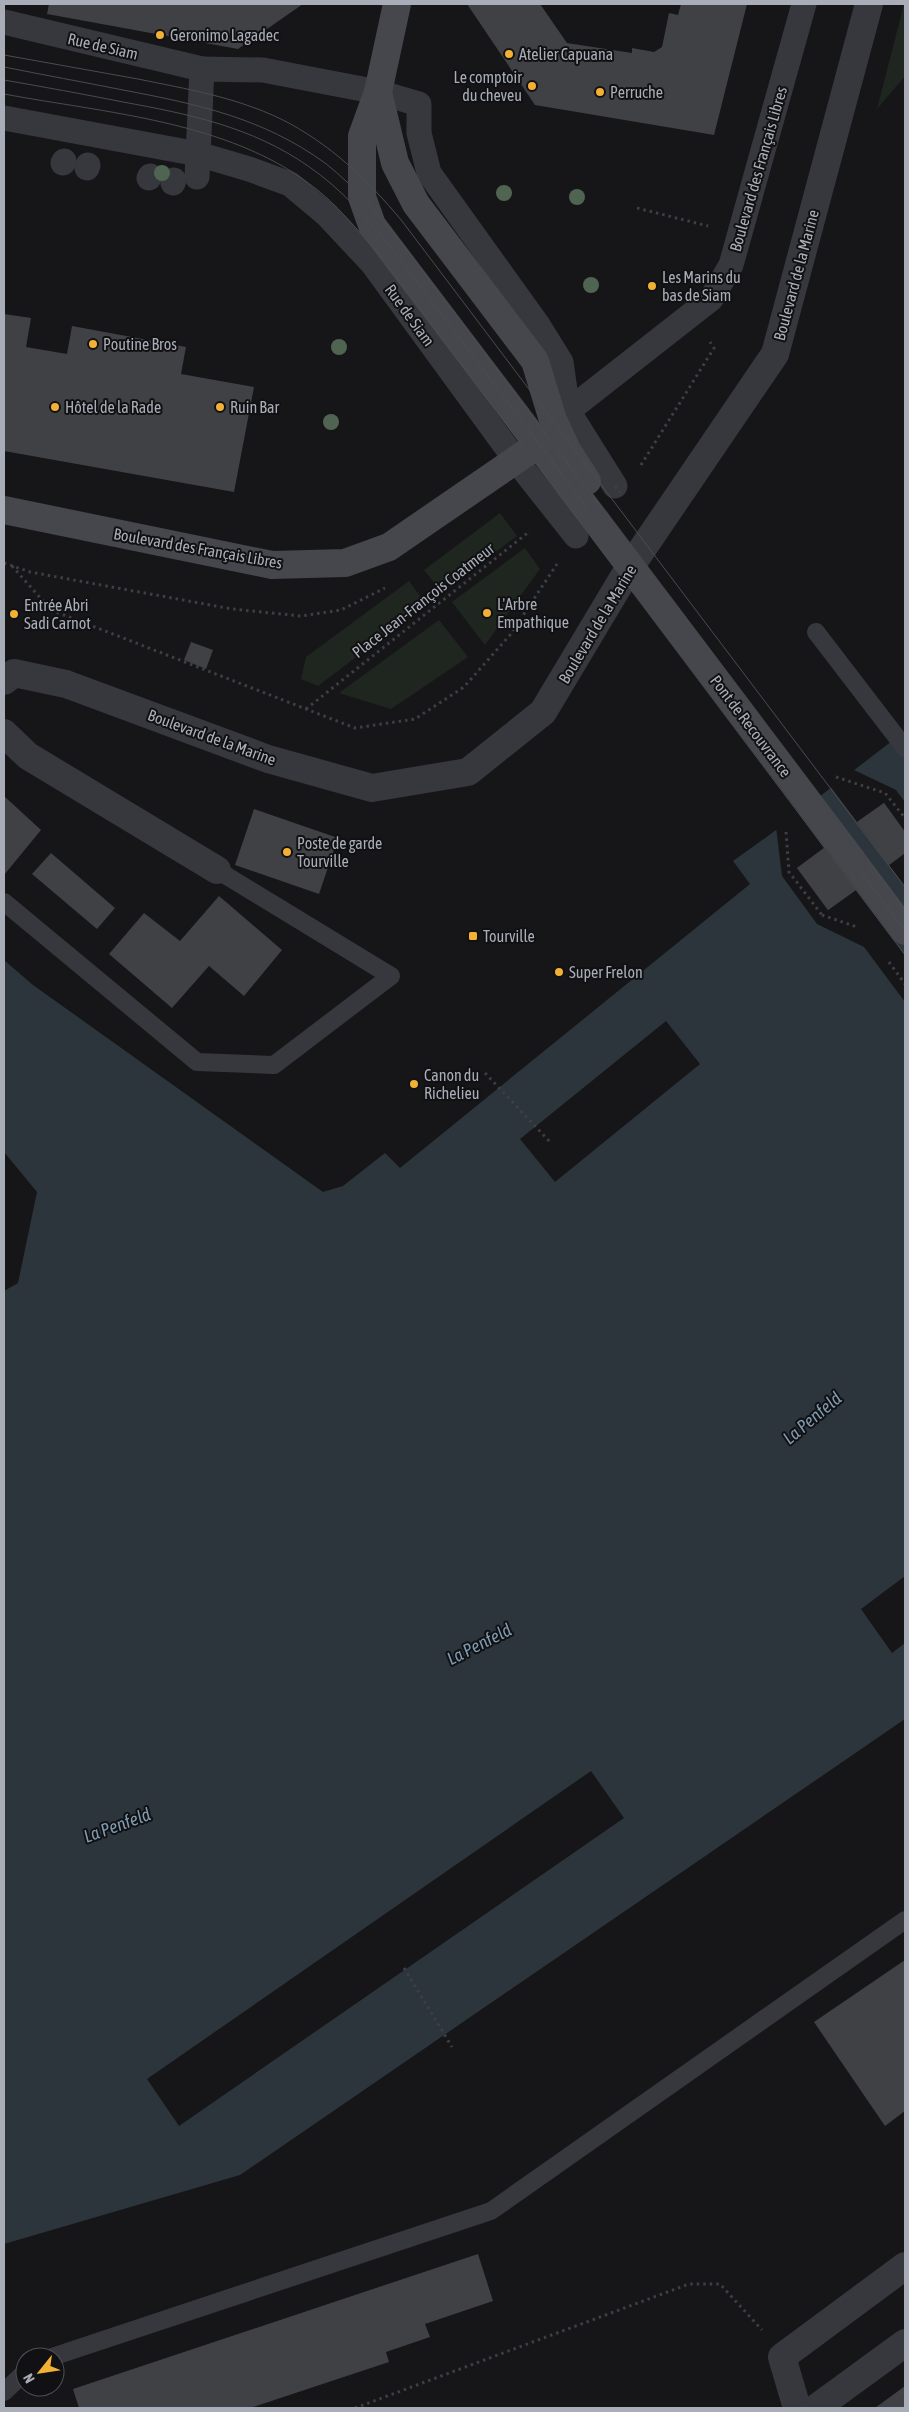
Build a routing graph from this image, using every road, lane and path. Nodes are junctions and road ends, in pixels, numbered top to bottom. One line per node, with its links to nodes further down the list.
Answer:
1 (397, 4): 6 (main road)
2 (804, 4): 12 (street, Boulevard des Français Libres)
3 (869, 4): 21 (street, Boulevard de la Marine)
4 (4, 22): 5 (street, Rue de Siam)
5 (202, 69): 6 (street, Rue de Siam); 8 (street)
6 (378, 92): 12 (street, Rue de Siam); 13 (main road, Rue de Siam); 18 (main road)
7 (4, 118): 8 (street, Rue de Siam)
8 (174, 175): 15 (street, Rue de Siam)
9 (637, 208): 10 (path)
10 (686, 220)
11 (707, 359): 14 (path)
12 (568, 411): 18 (street, Rue de Siam)
13 (539, 444): 15 (main road, Boulevard des Français Libres); 18 (main road, Rue de Siam)
14 (645, 458)
15 (515, 459): 16 (main road, Boulevard des Français Libres); 17 (street, Rue de Siam)
16 (4, 510)
17 (556, 511): 18 (street, Rue de Siam); 22 (path, Place Jean-François Coatmeur)
18 (604, 512): 22 (path); 29 (main road, Pont de Recouvrance); 30 (main road, Pont de Recouvrance, bridge)
19 (4, 563): 22 (path)
20 (816, 632): 24 (lane)
21 (4, 682)
22 (306, 709)
23 (4, 733): 27 (street)
24 (905, 748)
25 (830, 769): 26 (path, bridge)
26 (905, 818)
27 (217, 870): 28 (lane)
28 (4, 902)
29 (905, 910)
30 (905, 931)
31 (485, 1074): 32 (path)
32 (551, 1143)
33 (905, 1920): 39 (lane)
34 (404, 1968): 35 (path)
35 (452, 2047)
36 (905, 2266): 43 (street)
37 (762, 2330): 42 (path)
38 (905, 2343): 44 (street)
39 (65, 2353)
40 (15, 2382): 41 (lane)
41 (4, 2392)
42 (355, 2408)
43 (798, 2408)
44 (816, 2408)

